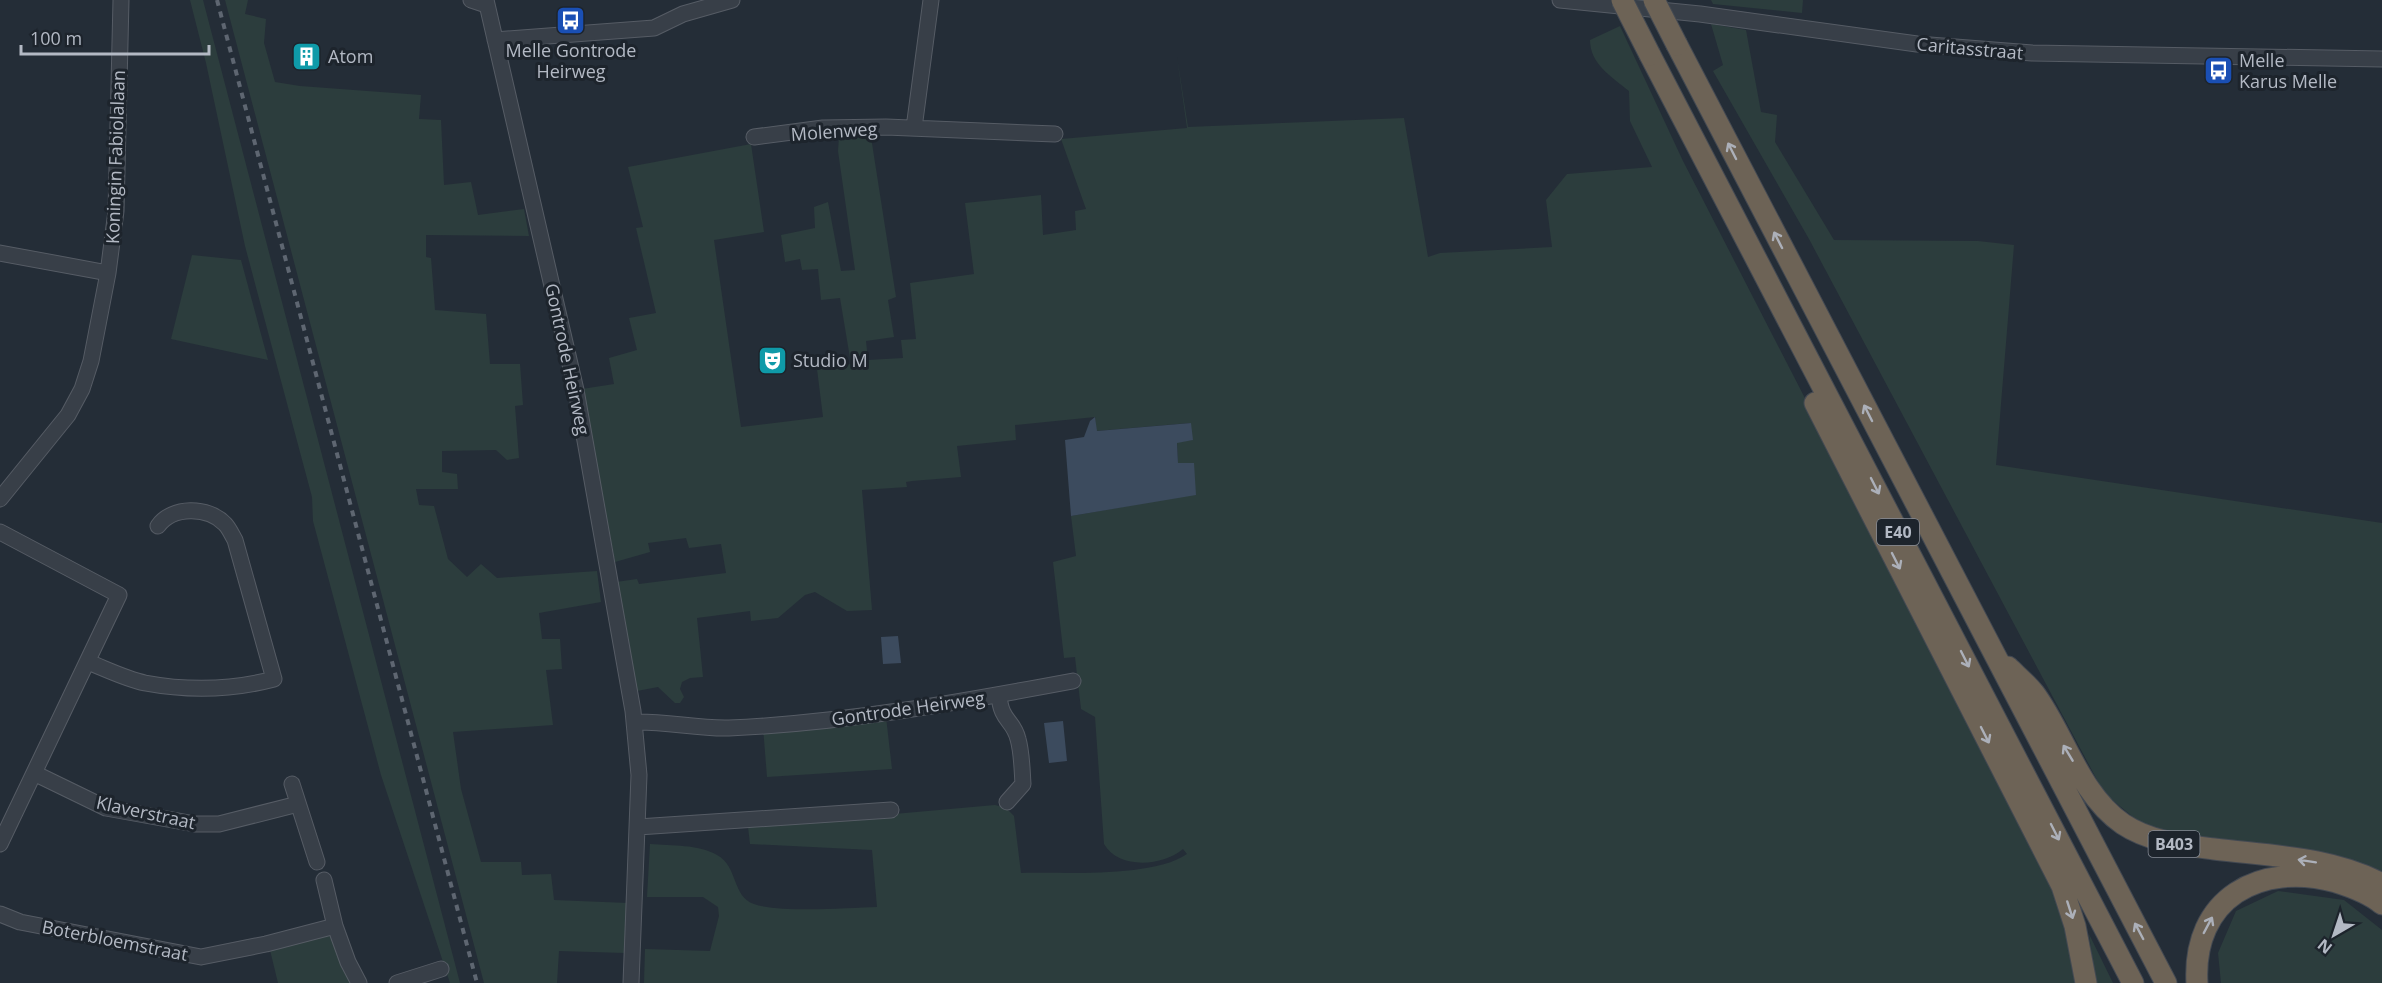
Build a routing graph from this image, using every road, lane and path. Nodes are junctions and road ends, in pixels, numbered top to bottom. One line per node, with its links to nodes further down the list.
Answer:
1 (121, 0): 16 (street, Koningin Fabiolalaan)
2 (471, 0): 8 (street)
3 (732, 0): 9 (street)
4 (931, 0): 12 (street)
5 (1560, 0): 10 (street, Caritasstraat)
6 (1622, 0): 11 (highway, E40, bridge)
7 (1654, 0): 20 (highway, E40, one-way to 7, bridge)
8 (486, 2): 9 (street, Gontrode Heirweg)
9 (495, 40): 24 (street, Gontrode Heirweg)
10 (2382, 59)
11 (1663, 80): 42 (highway, one-way to 42); 43 (highway, E40, one-way to 43)
12 (914, 128): 13 (street, Molenweg); 14 (street, Molenweg)
13 (1055, 134)
14 (754, 137)
15 (0, 253): 16 (street)
16 (108, 273): 17 (street, Koningin Fabiolalaan)
17 (0, 499)
18 (158, 526): 21 (street)
19 (0, 532): 21 (street)
20 (1992, 651): 34 (highway, B403, one-way to 20); 44 (highway, E40, one-way to 20)
21 (88, 662): 25 (street)
22 (1074, 681): 23 (street, Gontrode Heirweg)
23 (999, 695): 24 (street, Gontrode Heirweg); 27 (street)
24 (634, 722): 30 (street, Gontrode Heirweg)
25 (34, 773): 28 (street, Klaverstraat); 31 (street)
26 (292, 784): 28 (street)
27 (1007, 802)
28 (298, 804): 32 (street)
29 (891, 810): 30 (street)
30 (638, 827): 41 (street, Gontrode Heirweg)
31 (0, 844)
32 (317, 862)
33 (324, 880): 37 (street)
34 (2382, 884)
35 (2382, 904): 45 (highway, one-way to 35)
36 (0, 914): 37 (street, Boterbloemstraat)
37 (336, 926): 39 (street)
38 (441, 969): 40 (street)
39 (359, 983)
40 (397, 983)
41 (632, 983)
42 (2086, 983)
43 (2133, 983)
44 (2166, 983)
45 (2197, 983)

